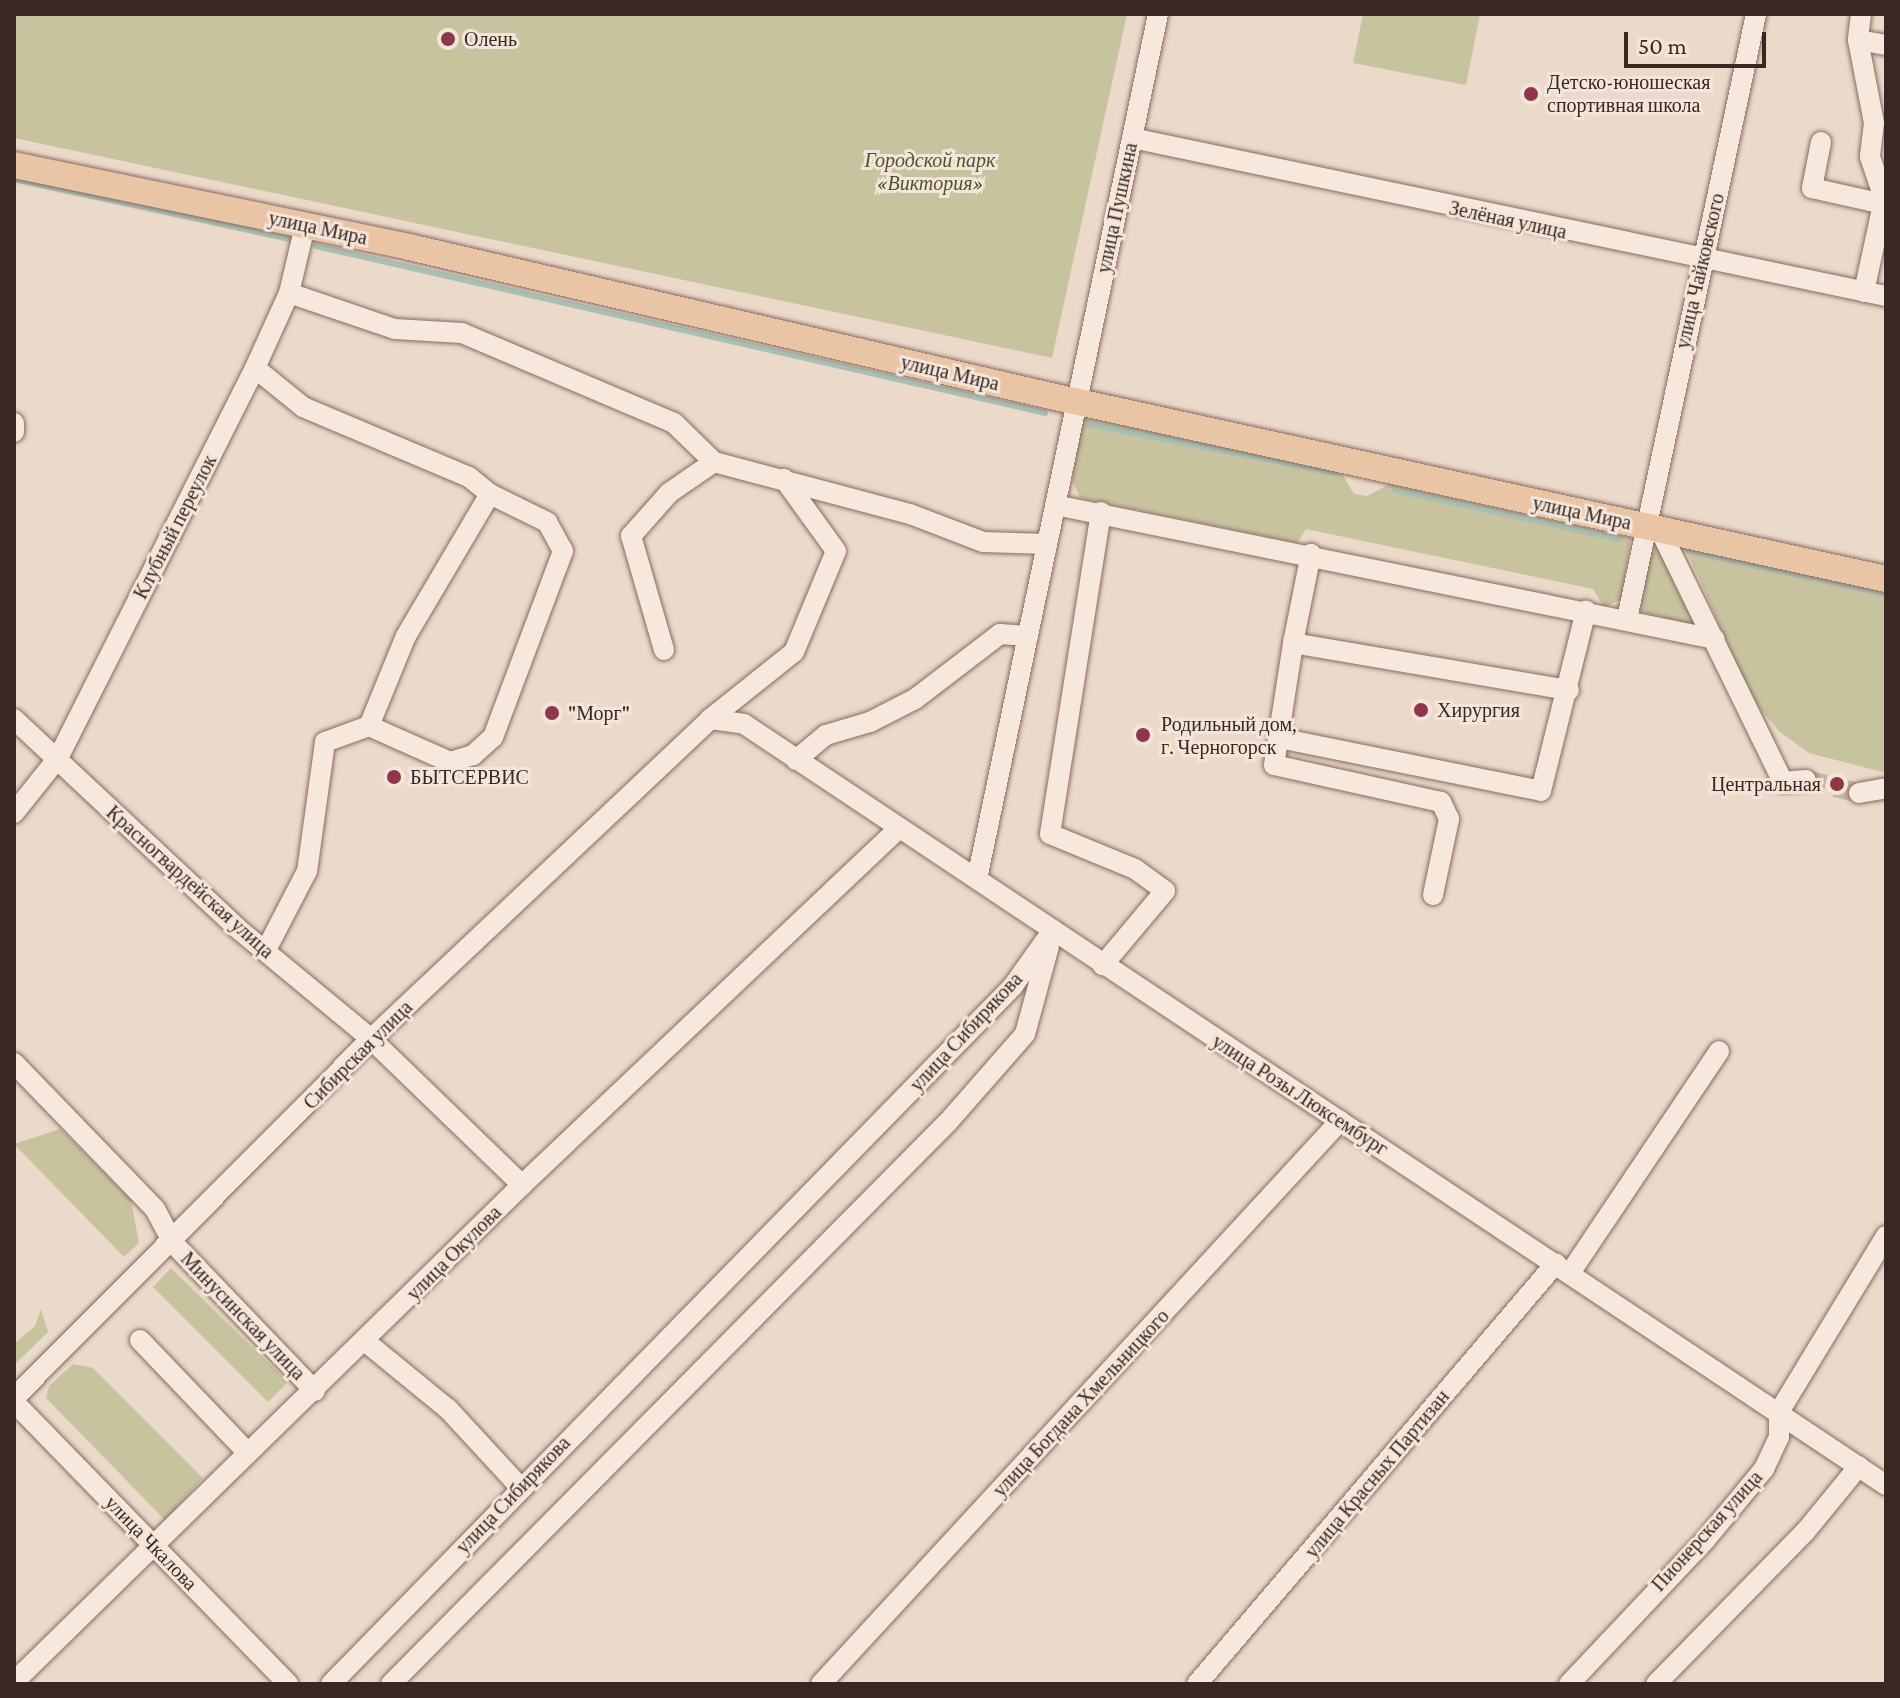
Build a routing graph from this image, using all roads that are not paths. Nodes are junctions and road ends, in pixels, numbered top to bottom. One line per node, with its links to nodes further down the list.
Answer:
1 (1158, 14): 6 (street, улица Пушкина)
2 (1756, 14): 11 (street, улица Чайковского)
3 (1861, 14): 4 (street)
4 (1858, 40): 5 (street); 9 (street)
5 (1886, 45)
6 (1132, 138): 11 (street, Зелёная улица); 16 (street, улица Пушкина)
7 (1821, 142): 9 (street)
8 (14, 165): 10 (main road, улица Мира)
9 (1884, 204): 12 (street)
10 (305, 226): 13 (street, Клубный переулок); 16 (main road, улица Мира)
11 (1703, 260): 12 (street, Зелёная улица); 24 (street, улица Чайковского)
12 (1864, 292): 14 (street, Зелёная улица)
13 (289, 293): 15 (street, Клубный переулок); 19 (street)
14 (1886, 296)
15 (255, 368): 21 (street); 39 (street, Клубный переулок)
16 (1076, 402): 22 (street, улица Пушкина); 24 (main road, улица Мира)
17 (14, 423): 18 (street)
18 (14, 432)
19 (714, 462): 20 (street); 33 (street)
20 (784, 479): 25 (street); 36 (street, Сибирская улица)
21 (490, 494): 37 (street); 37 (street)
22 (1055, 505): 23 (street); 25 (street, улица Пушкина)
23 (1101, 512): 26 (street); 50 (street)
24 (1652, 529): 27 (main road, улица Мира); 29 (street, улица Чайковского); 31 (street)
25 (1047, 544): 30 (street, улица Пушкина)
26 (1311, 554): 28 (street); 32 (street)
27 (1886, 579)
28 (1586, 611): 29 (street); 34 (street)
29 (1627, 619): 31 (street)
30 (1028, 636): 40 (street); 46 (street, улица Пушкина)
31 (1715, 639): 41 (street)
32 (1293, 643): 34 (street); 38 (street)
33 (664, 650)
34 (1569, 690): 38 (street)
35 (14, 719): 39 (street, Красногвардейская улица)
36 (710, 719): 40 (street, улица Розы Люксембург); 51 (street, Сибирская улица)
37 (369, 726): 49 (street)
38 (1279, 738): 47 (street)
39 (58, 758): 44 (street, Клубный переулок); 49 (street, Красногвардейская улица)
40 (796, 760): 45 (street, улица Розы Люксембург)
41 (1806, 780)
42 (1886, 788): 43 (street)
43 (1859, 793)
44 (14, 813)
45 (898, 829): 46 (street, улица Розы Люксембург); 55 (street, улица Окулова)
46 (977, 879): 48 (street, улица Розы Люксембург)
47 (1433, 895)
48 (1053, 930): 50 (street, улица Розы Люксембург); 67 (street, улица Сибирякова); 72 (street, улица Сибирякова)
49 (266, 950): 51 (street, Красногвардейская улица)
50 (1103, 965): 54 (street, улица Розы Люксембург)
51 (371, 1039): 55 (street, Красногвардейская улица); 57 (street, Сибирская улица)
52 (1719, 1051): 58 (street, улица Красных Партизан)
53 (14, 1063): 57 (street, Минусинская улица)
54 (1340, 1121): 58 (street, улица Розы Люксембург); 73 (street, улица Богдана Хмельницкого)
55 (522, 1185): 60 (street, улица Окулова)
56 (1886, 1236): 63 (street, Пионерская улица)
57 (173, 1243): 61 (street, Минусинская улица); 62 (street, Сибирская улица)
58 (1563, 1268): 63 (street, улица Розы Люксембург); 74 (street, улица Красных Партизан)
59 (140, 1340): 64 (street)
60 (366, 1342): 61 (street, улица Окулова); 67 (street)
61 (315, 1391): 64 (street, улица Окулова)
62 (14, 1400): 68 (street, улица Чкалова)
63 (1779, 1412): 65 (street, улица Розы Люксембург); 75 (street, Пионерская улица)
64 (248, 1453): 68 (street, улица Окулова)
65 (1859, 1466): 66 (street, улица Розы Люксембург); 76 (street)
66 (1886, 1485)
67 (520, 1487): 71 (street, улица Сибирякова)
68 (156, 1548): 69 (street, улица Окулова); 70 (street, улица Чкалова)
69 (14, 1682)
70 (288, 1684)
71 (331, 1684)
72 (391, 1684)
73 (821, 1684)
74 (1197, 1684)
75 (1569, 1684)
76 (1656, 1684)

